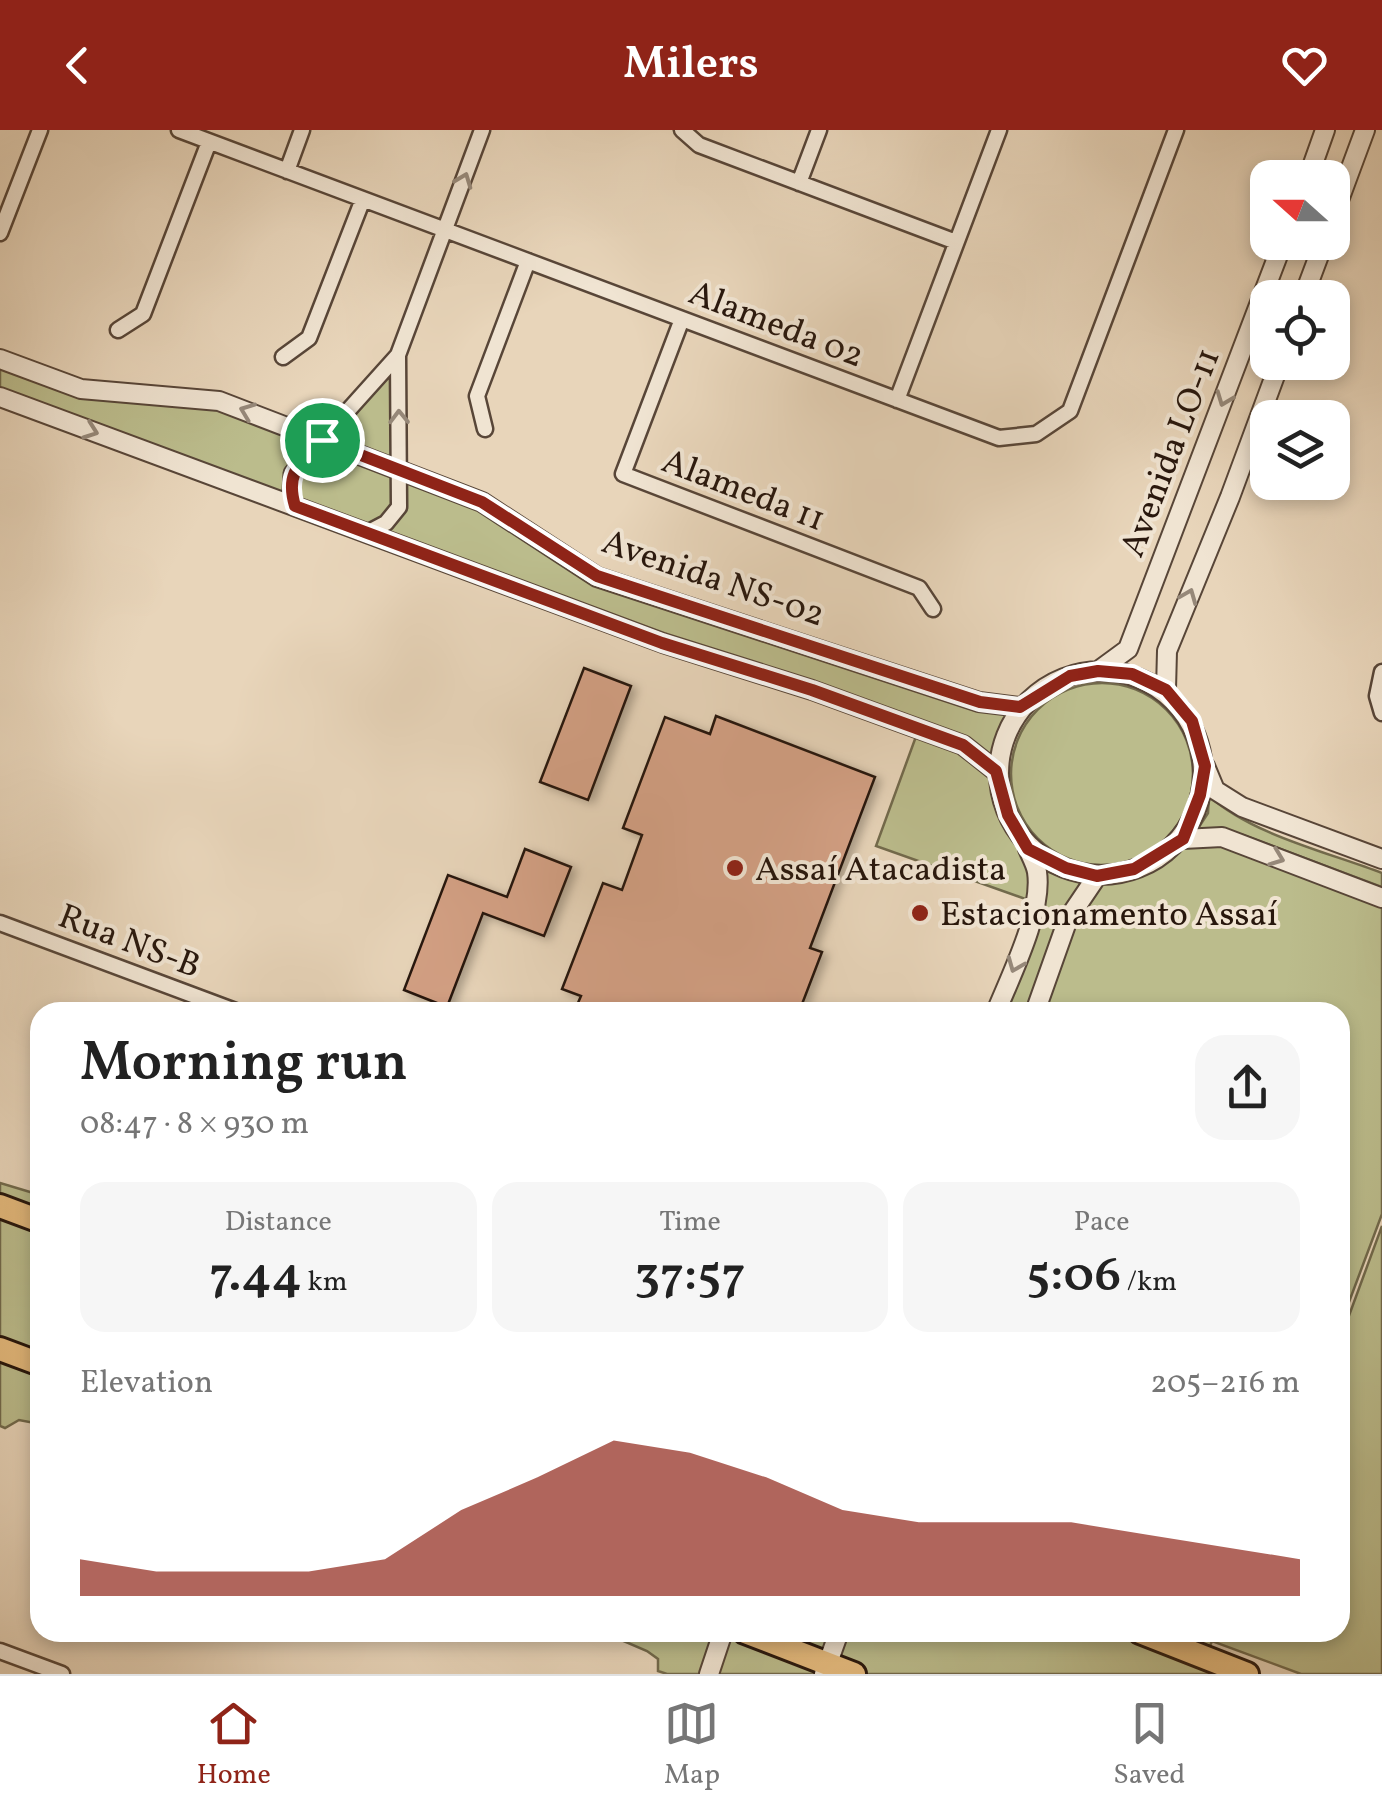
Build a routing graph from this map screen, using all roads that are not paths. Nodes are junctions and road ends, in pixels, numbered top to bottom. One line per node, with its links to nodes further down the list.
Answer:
1 (40, 130): 18 (street)
2 (178, 130): 11 (street, Alameda 02)
3 (302, 130): 13 (street)
4 (482, 130): 17 (street, one-way to 4)
5 (682, 130): 15 (street)
6 (819, 130): 15 (street)
7 (998, 130): 19 (street)
8 (1176, 130): 29 (street, Alameda 02)
9 (1325, 130): 12 (street)
10 (1366, 130): 14 (street)
11 (210, 142): 13 (street, Alameda 02); 23 (street)
12 (1314, 160)
13 (287, 170): 16 (street, Alameda 02)
14 (1350, 172)
15 (800, 183): 19 (street)
16 (363, 199): 17 (street, Alameda 02); 25 (street)
17 (445, 230): 21 (street, Alameda 02); 24 (street)
18 (0, 233)
19 (956, 242): 29 (street)
20 (1276, 260): 36 (street, Avenida LO-11, one-way to 36)
21 (528, 261): 22 (street, Alameda 02); 30 (street)
22 (682, 319): 29 (street, Alameda 02); 35 (street, Alameda 11)
23 (118, 330)
24 (398, 355): 31 (street); 32 (street, one-way to 24)
25 (283, 357)
26 (0, 359): 31 (street, Avenida NS-02, one-way to 26)
27 (1273, 380): 38 (street, Avenida LO-11, one-way to 27)
28 (0, 397): 33 (street, one-way to 33)
29 (897, 400)
30 (485, 428)
31 (322, 440): 32 (street, Avenida NS-02); 33 (street)
32 (400, 470): 34 (street); 39 (street, Avenida NS-02)
33 (295, 506): 34 (street)
34 (366, 533): 42 (street)
35 (933, 609)
36 (1098, 671): 38 (street); 39 (street)
37 (1382, 672): 40 (street)
38 (1166, 690): 41 (street)
39 (1020, 707): 42 (street)
40 (1382, 713)
41 (1205, 766): 43 (street); 45 (street)
42 (996, 771): 44 (street)
43 (1183, 839): 46 (street); 47 (street, one-way to 47)
44 (1028, 849): 46 (street); 50 (street, one-way to 50)
45 (1382, 860)
46 (1097, 876): 51 (street)
47 (1382, 898)
48 (0, 923): 49 (street, Rua NS-B)
49 (211, 1002)
50 (1000, 1002)
51 (1038, 1002)
52 (0, 1206): 53 (main road)
53 (30, 1217)
54 (0, 1350): 55 (main road)
55 (30, 1360)
56 (720, 1642): 63 (street)
57 (767, 1642): 61 (main road)
58 (835, 1642): 61 (street)
59 (1165, 1642): 65 (main road)
60 (0, 1651): 62 (street)
61 (826, 1669): 64 (main road)
62 (62, 1674)
63 (709, 1674)
64 (854, 1674)
65 (1247, 1674)

